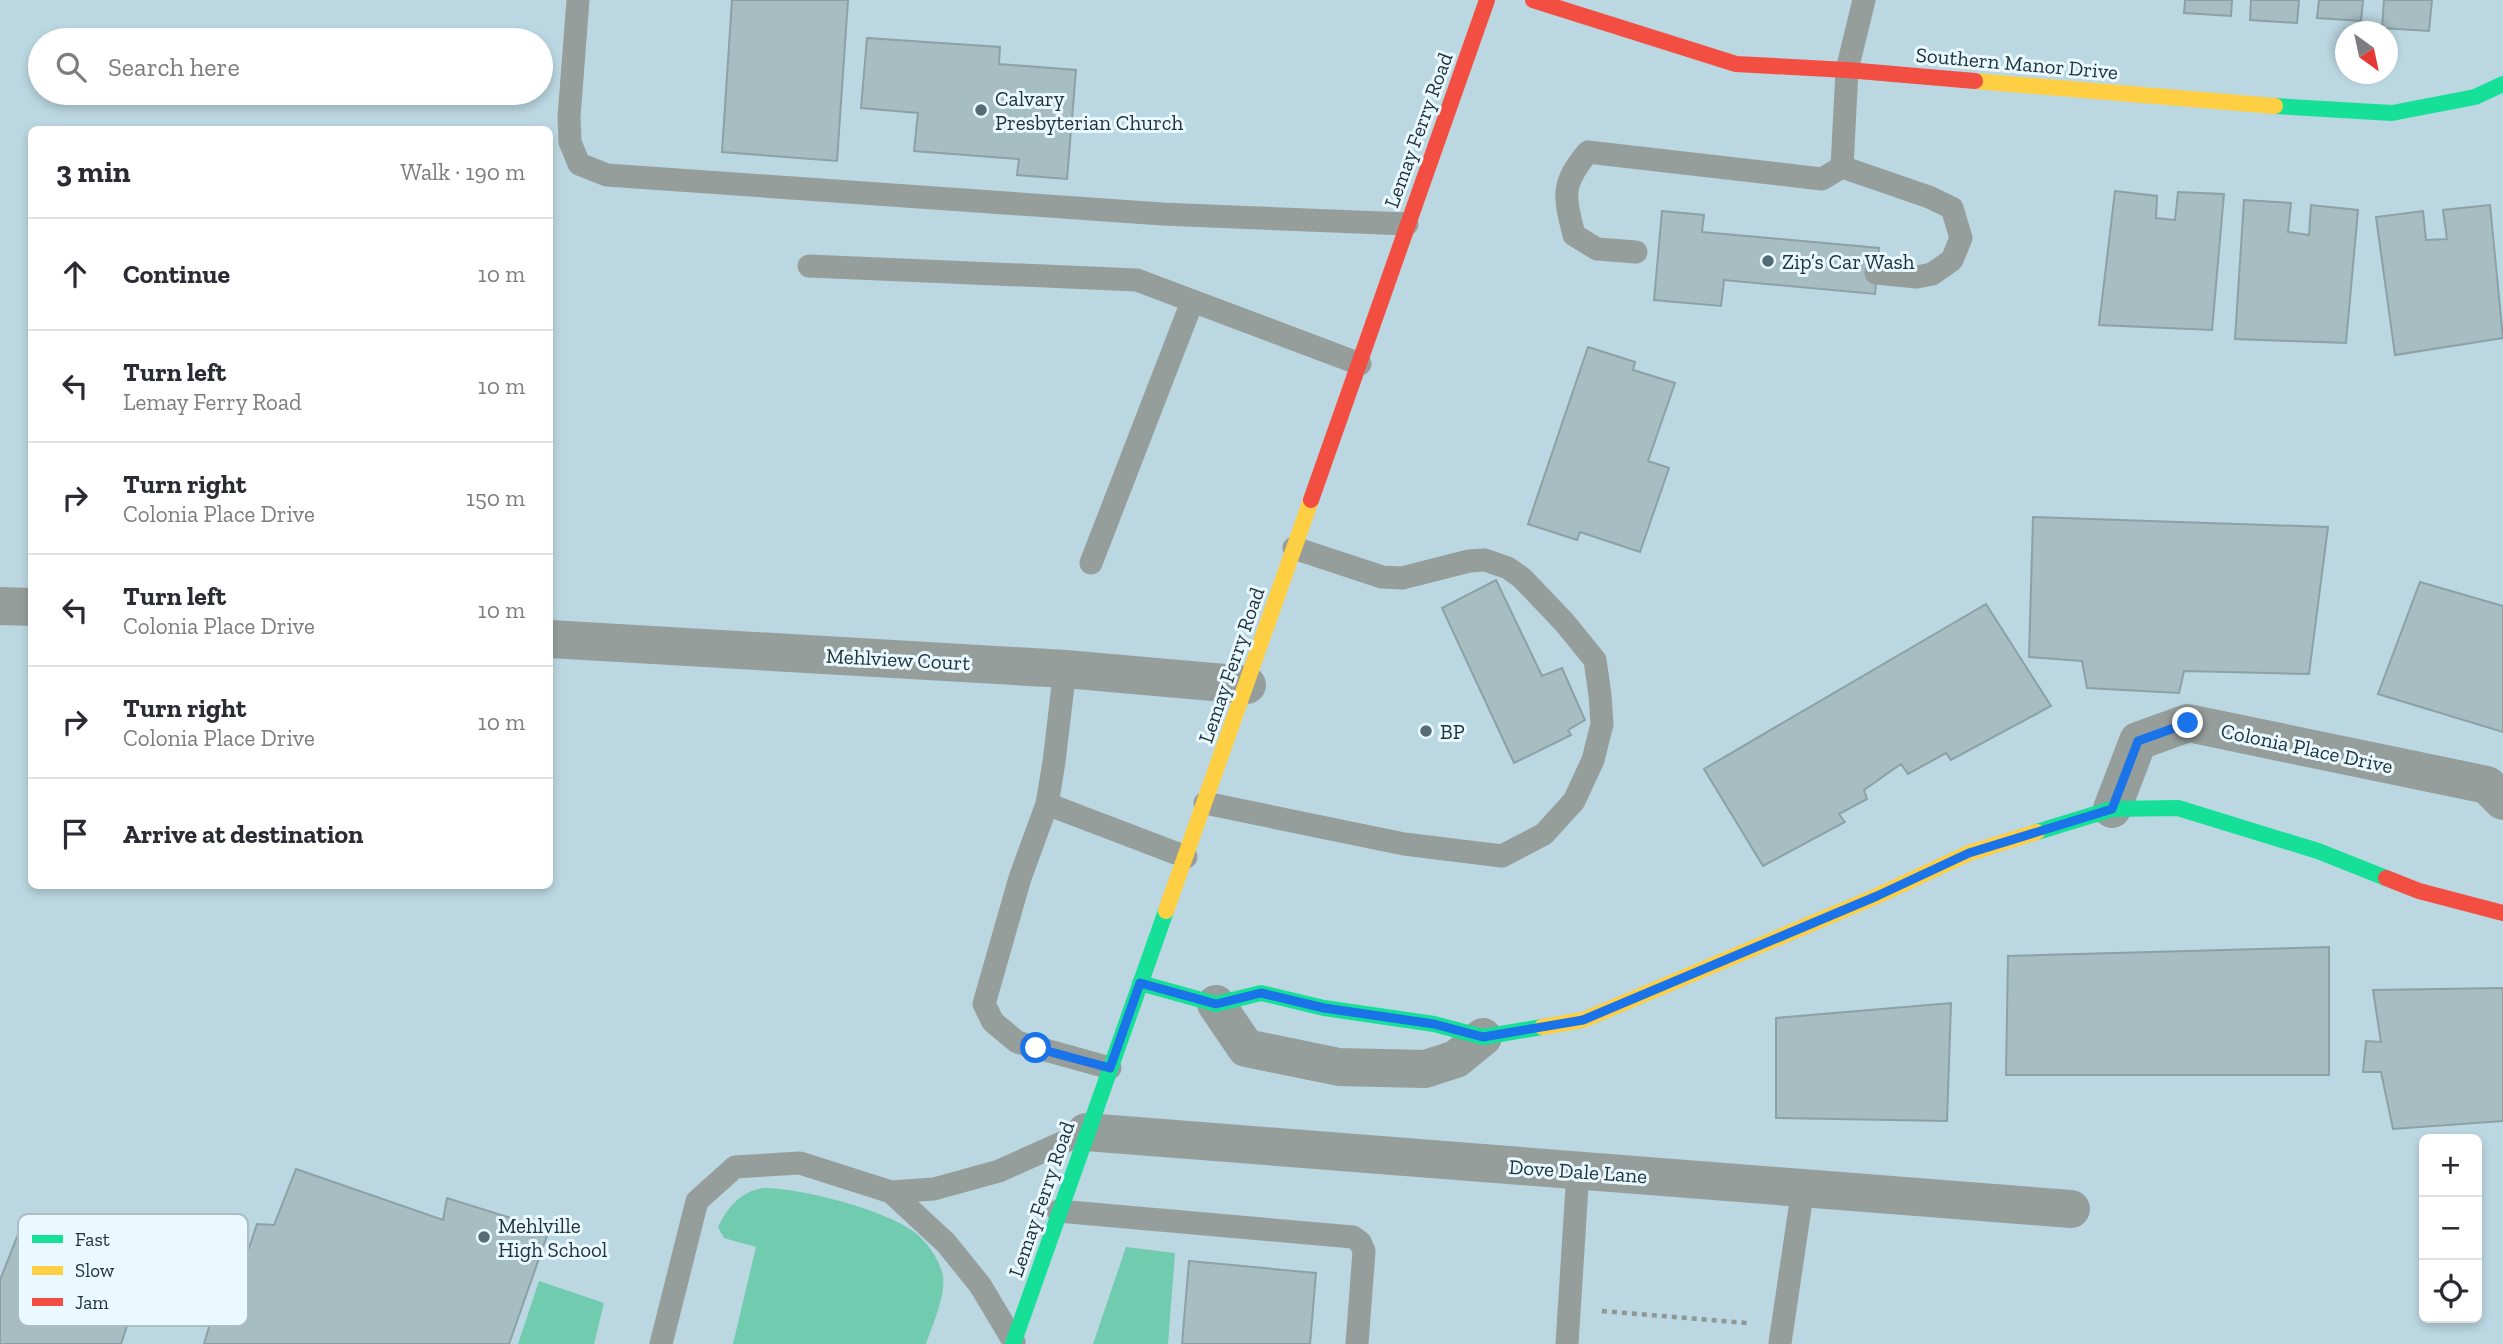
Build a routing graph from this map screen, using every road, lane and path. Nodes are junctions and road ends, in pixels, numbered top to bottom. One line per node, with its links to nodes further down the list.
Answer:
1 (578, 0): 8 (lane)
2 (1487, 0): 8 (street, Lemay Ferry Road)
3 (1533, 0): 5 (street, Southern Manor Drive)
4 (1864, 0): 5 (lane)
5 (1847, 70): 6 (street, Southern Manor Drive); 7 (lane)
6 (2503, 84)
7 (1842, 167): 9 (lane); 11 (lane)
8 (1407, 224): 13 (street, Lemay Ferry Road)
9 (1636, 252)
10 (809, 266): 12 (lane)
11 (1877, 273)
12 (1192, 302): 13 (lane); 15 (lane)
13 (1360, 364): 14 (street, Lemay Ferry Road)
14 (1294, 548): 20 (street, Lemay Ferry Road); 22 (lane)
15 (1091, 563)
16 (0, 606): 17 (street)
17 (28, 607)
18 (553, 639): 19 (street, Mehlview Court)
19 (1065, 669): 20 (street, Mehlview Court); 23 (lane)
20 (1247, 685): 22 (street, Lemay Ferry Road)
21 (2503, 801): 24 (street, Colonia Place Drive)
22 (1205, 803): 25 (street, Lemay Ferry Road)
23 (1047, 804): 25 (lane); 30 (lane)
24 (2112, 809): 26 (street); 29 (street)
25 (1185, 857): 27 (street, Lemay Ferry Road)
26 (2503, 912)
27 (1140, 983): 28 (street); 30 (street, Lemay Ferry Road)
28 (1216, 1004): 29 (street); 29 (street)
29 (1483, 1037)
30 (1110, 1068): 31 (street, Lemay Ferry Road)
31 (1086, 1132): 32 (street, Dove Dale Lane); 34 (lane); 36 (street, Lemay Ferry Road)
32 (1578, 1171): 33 (street, Dove Dale Lane); 37 (lane)
33 (1803, 1188): 35 (street, Dove Dale Lane); 38 (lane)
34 (891, 1192): 39 (lane); 40 (lane)
35 (2071, 1209)
36 (1058, 1211): 39 (street, Lemay Ferry Road); 41 (lane)
37 (1570, 1308): 38 (path); 42 (lane)
38 (1781, 1335)
39 (1013, 1343)
40 (662, 1344)
41 (1357, 1344)
42 (1567, 1344)

